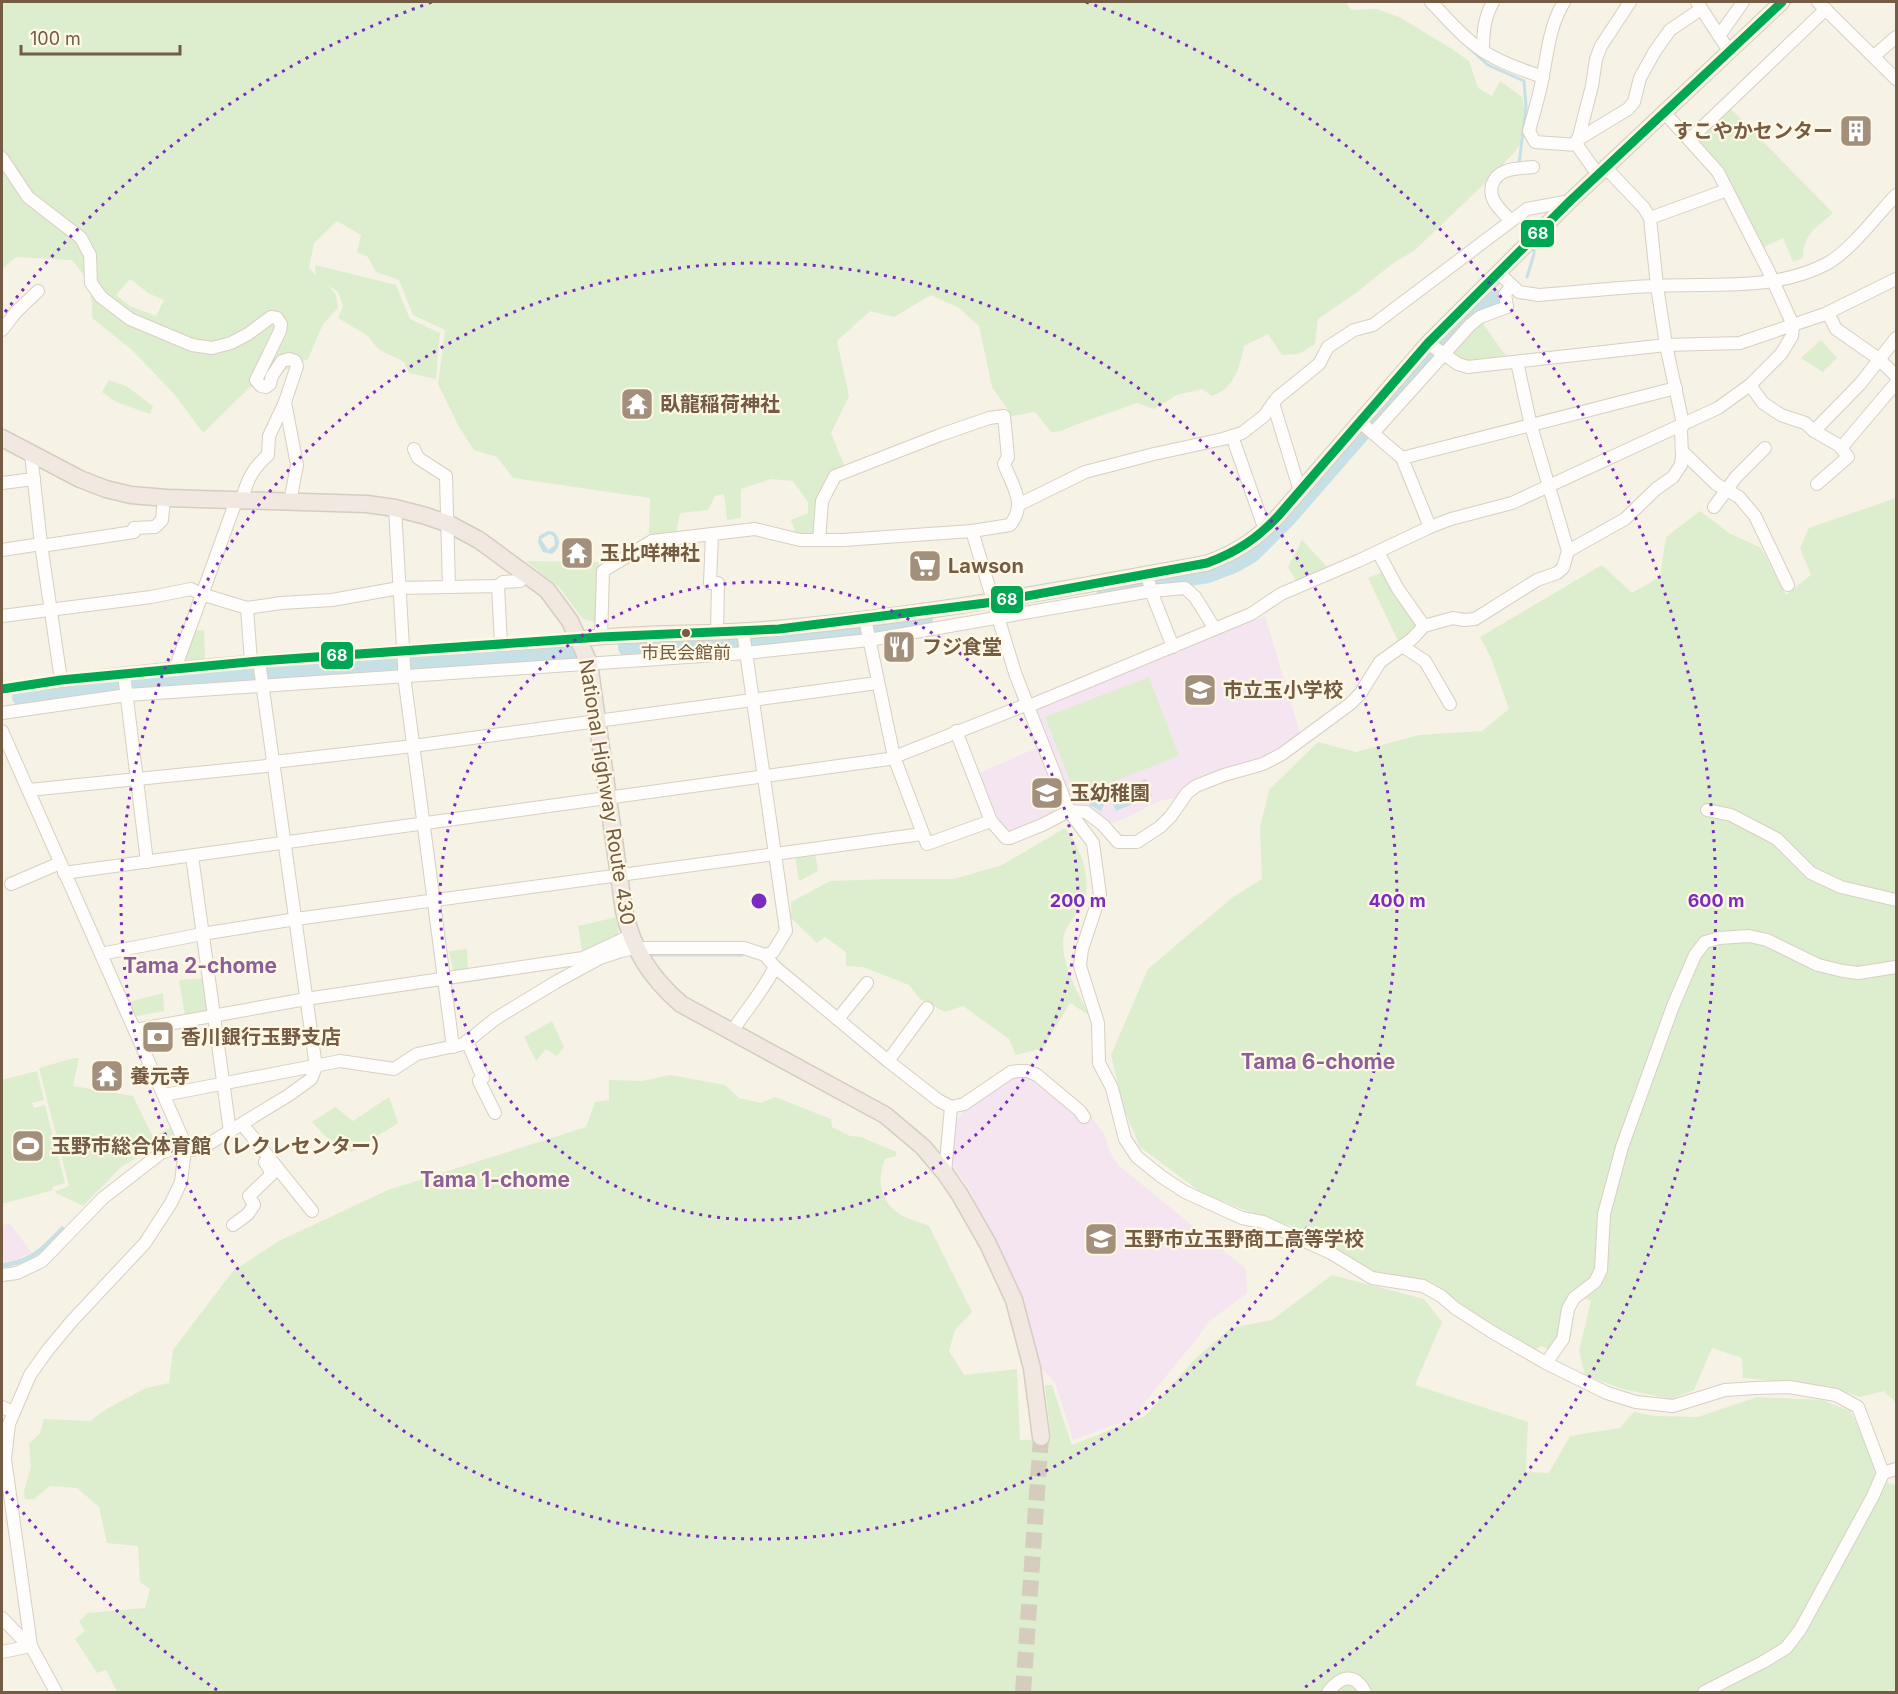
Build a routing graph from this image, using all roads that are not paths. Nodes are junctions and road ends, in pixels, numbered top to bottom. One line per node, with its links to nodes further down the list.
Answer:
1 (1431, 2): 11 (street)
2 (1493, 2): 11 (street)
3 (1564, 2): 14 (street)
4 (1630, 2): 18 (street)
5 (1743, 2): 9 (street)
6 (1782, 2): 12 (main road)
7 (1699, 5): 9 (street); 18 (street)
8 (1822, 5): 13 (street); 17 (street)
9 (1719, 36): 12 (street)
10 (1896, 37): 13 (street)
11 (1484, 51): 14 (street)
12 (1729, 51): 16 (main road)
13 (1874, 56): 15 (street)
14 (1543, 76): 18 (street)
15 (1896, 79)
16 (1664, 112): 17 (street); 21 (main road)
17 (1690, 139): 22 (street)
18 (1577, 142): 21 (street)
19 (2, 158): 45 (street)
20 (1533, 168): 25 (street)
21 (1602, 171): 24 (main road); 26 (street)
22 (1727, 190): 26 (street); 29 (street)
23 (1896, 195): 29 (street)
24 (1570, 201): 25 (street); 27 (main road)
25 (1516, 217): 46 (street)
26 (1650, 218): 31 (street)
27 (1499, 273): 30 (street); 38 (main road)
28 (1896, 279): 33 (street)
29 (1772, 281): 31 (street); 34 (street)
30 (1511, 286): 31 (street); 38 (street)
31 (1657, 286): 37 (street)
32 (38, 291): 35 (street)
33 (1828, 312): 34 (street); 39 (street)
34 (1793, 325): 37 (street); 43 (street)
35 (2, 330)
36 (1896, 338): 39 (street)
37 (1666, 345): 40 (street); 44 (street)
38 (1436, 349): 40 (street); 49 (main road)
39 (1879, 359): 41 (street); 50 (street)
40 (1516, 362): 48 (street)
41 (1896, 376)
42 (1896, 383): 54 (street)
43 (1750, 385): 47 (street); 50 (street)
44 (1676, 388): 47 (street); 48 (street)
45 (285, 402): 66 (street); 67 (street)
46 (1273, 403): 51 (street); 64 (street)
47 (1683, 424): 56 (street); 62 (street)
48 (1531, 426): 58 (street); 62 (street)
49 (1367, 428): 58 (street); 64 (main road)
50 (1814, 431): 54 (street)
51 (1232, 436): 68 (street); 73 (street)
52 (2, 438): 57 (highway, National Highway Route 430)
53 (1766, 448): 63 (street)
54 (1841, 448): 61 (street)
55 (414, 449): 71 (street)
56 (1682, 451): 63 (street); 79 (street)
57 (31, 454): 59 (street); 65 (highway, National Highway Route 430)
58 (1402, 458): 72 (street)
59 (34, 479): 60 (street); 77 (street)
60 (2, 483)
61 (1817, 484)
62 (1549, 487): 72 (street); 79 (street)
63 (1726, 489): 69 (street); 83 (street)
64 (1300, 491): 73 (main road)
65 (164, 498): 66 (highway, National Highway Route 430); 77 (street)
66 (239, 501): 67 (highway, National Highway Route 430); 87 (street)
67 (290, 502): 70 (highway, National Highway Route 430)
68 (1020, 504): 74 (street); 76 (street)
69 (1714, 507)
70 (395, 508): 71 (highway, National Highway Route 430); 86 (street)
71 (449, 524): 81 (highway, National Highway Route 430); 85 (street)
72 (1430, 527): 80 (street)
73 (1265, 530): 82 (main road)
74 (972, 531): 76 (street); 90 (street)
75 (712, 534): 76 (street); 95 (street); 96 (street)
76 (819, 540)
77 (41, 545): 78 (street); 89 (street)
78 (2, 550)
79 (1568, 551): 92 (street)
80 (1378, 552): 92 (street); 94 (street)
81 (526, 574): 84 (street); 97 (highway, National Highway Route 430)
82 (1149, 583): 90 (main road); 94 (street); 101 (street)
83 (1788, 585)
84 (498, 586): 85 (street); 99 (street)
85 (449, 587): 86 (street)
86 (399, 588): 88 (street); 102 (street)
87 (201, 594): 88 (street); 89 (street); 104 (street)
88 (247, 608): 105 (street)
89 (50, 610): 91 (street); 107 (street)
90 (996, 610): 93 (main road); 93 (street); 112 (street)
91 (2, 616)
92 (1424, 626): 100 (street)
93 (867, 629): 98 (main road); 98 (street); 108 (street)
94 (1215, 629): 101 (street)
95 (717, 632): 96 (main road); 98 (main road)
96 (601, 637): 97 (main road)
97 (580, 639): 99 (street); 103 (highway, National Highway Route 430)
98 (744, 642): 103 (street); 111 (street)
99 (501, 645): 102 (street)
100 (1402, 646): 113 (street); 126 (street)
101 (1173, 647): 112 (street)
102 (403, 656): 105 (street); 106 (street)
103 (589, 663): 106 (street); 115 (highway, National Highway Route 430)
104 (175, 669): 105 (street); 109 (street)
105 (259, 671): 106 (street); 109 (street); 120 (street)
106 (404, 674): 118 (street)
107 (61, 680): 109 (street); 110 (street)
108 (877, 683): 111 (street); 119 (street)
109 (126, 685): 114 (street); 122 (street)
110 (2, 689)
111 (752, 699): 115 (street); 121 (street)
112 (1028, 705): 117 (street); 126 (street)
113 (1450, 705)
114 (2, 713)
115 (597, 720): 118 (street); 124 (highway, National Highway Route 430)
116 (2, 731): 123 (street)
117 (956, 731): 119 (street); 127 (street)
118 (413, 746): 120 (street); 128 (street)
119 (894, 757): 121 (street); 129 (street)
120 (274, 762): 122 (street); 130 (street)
121 (763, 777): 124 (street); 131 (street)
122 (136, 779): 123 (street); 133 (street)
123 (28, 790): 134 (street)
124 (609, 799): 128 (street); 135 (highway, National Highway Route 430)
125 (1707, 810): 137 (street)
126 (1070, 811): 127 (street); 171 (street)
127 (991, 821): 129 (street)
128 (423, 823): 130 (street); 138 (street)
129 (922, 834): 131 (street)
130 (285, 843): 132 (street); 139 (street)
131 (775, 854): 135 (street); 143 (street)
132 (192, 856): 133 (street); 140 (street)
133 (147, 862): 134 (street)
134 (62, 868): 136 (street); 142 (street)
135 (618, 875): 138 (street); 141 (highway, National Highway Route 430)
136 (11, 884)
137 (1896, 900)
138 (433, 901): 139 (street); 146 (street)
139 (296, 919): 140 (street); 148 (street)
140 (202, 934): 142 (street); 150 (street)
141 (633, 942): 143 (street); 146 (street); 153 (highway, National Highway Route 430); 154 (street)
142 (101, 954): 152 (street)
143 (765, 955): 144 (street)
144 (775, 967): 151 (street); 153 (street)
145 (1896, 967): 171 (street)
146 (443, 979): 148 (street); 155 (street)
147 (867, 983): 151 (street)
148 (306, 999): 150 (street); 157 (street)
149 (927, 1008): 156 (street)
150 (213, 1016): 152 (street); 158 (street)
151 (838, 1019): 156 (street)
152 (135, 1030): 159 (street)
153 (731, 1033): 167 (highway, National Highway Route 430)
154 (467, 1041): 155 (street); 161 (street)
155 (453, 1047): 157 (street)
156 (888, 1061): 160 (street)
157 (316, 1067): 158 (street); 163 (street)
158 (223, 1085): 159 (street); 164 (street)
159 (164, 1095): 165 (street)
160 (951, 1107): 162 (street); 167 (street)
161 (495, 1113)
162 (1084, 1117)
163 (242, 1124): 164 (street); 166 (street)
164 (230, 1132): 165 (street)
165 (185, 1149): 170 (street); 172 (street)
166 (267, 1157): 168 (street); 169 (street)
167 (945, 1173): 173 (highway, National Highway Route 430)
168 (312, 1211)
169 (233, 1225)
170 (2, 1275)
171 (1546, 1363): 175 (street)
172 (7, 1409): 177 (street)
173 (1041, 1437)
174 (1896, 1469): 175 (street)
175 (1883, 1473): 182 (street)
176 (2, 1618): 177 (street)
177 (31, 1646): 178 (street); 179 (street)
178 (2, 1652)
179 (56, 1692)
180 (1328, 1692): 181 (street)
181 (1365, 1692)
182 (1704, 1692)

